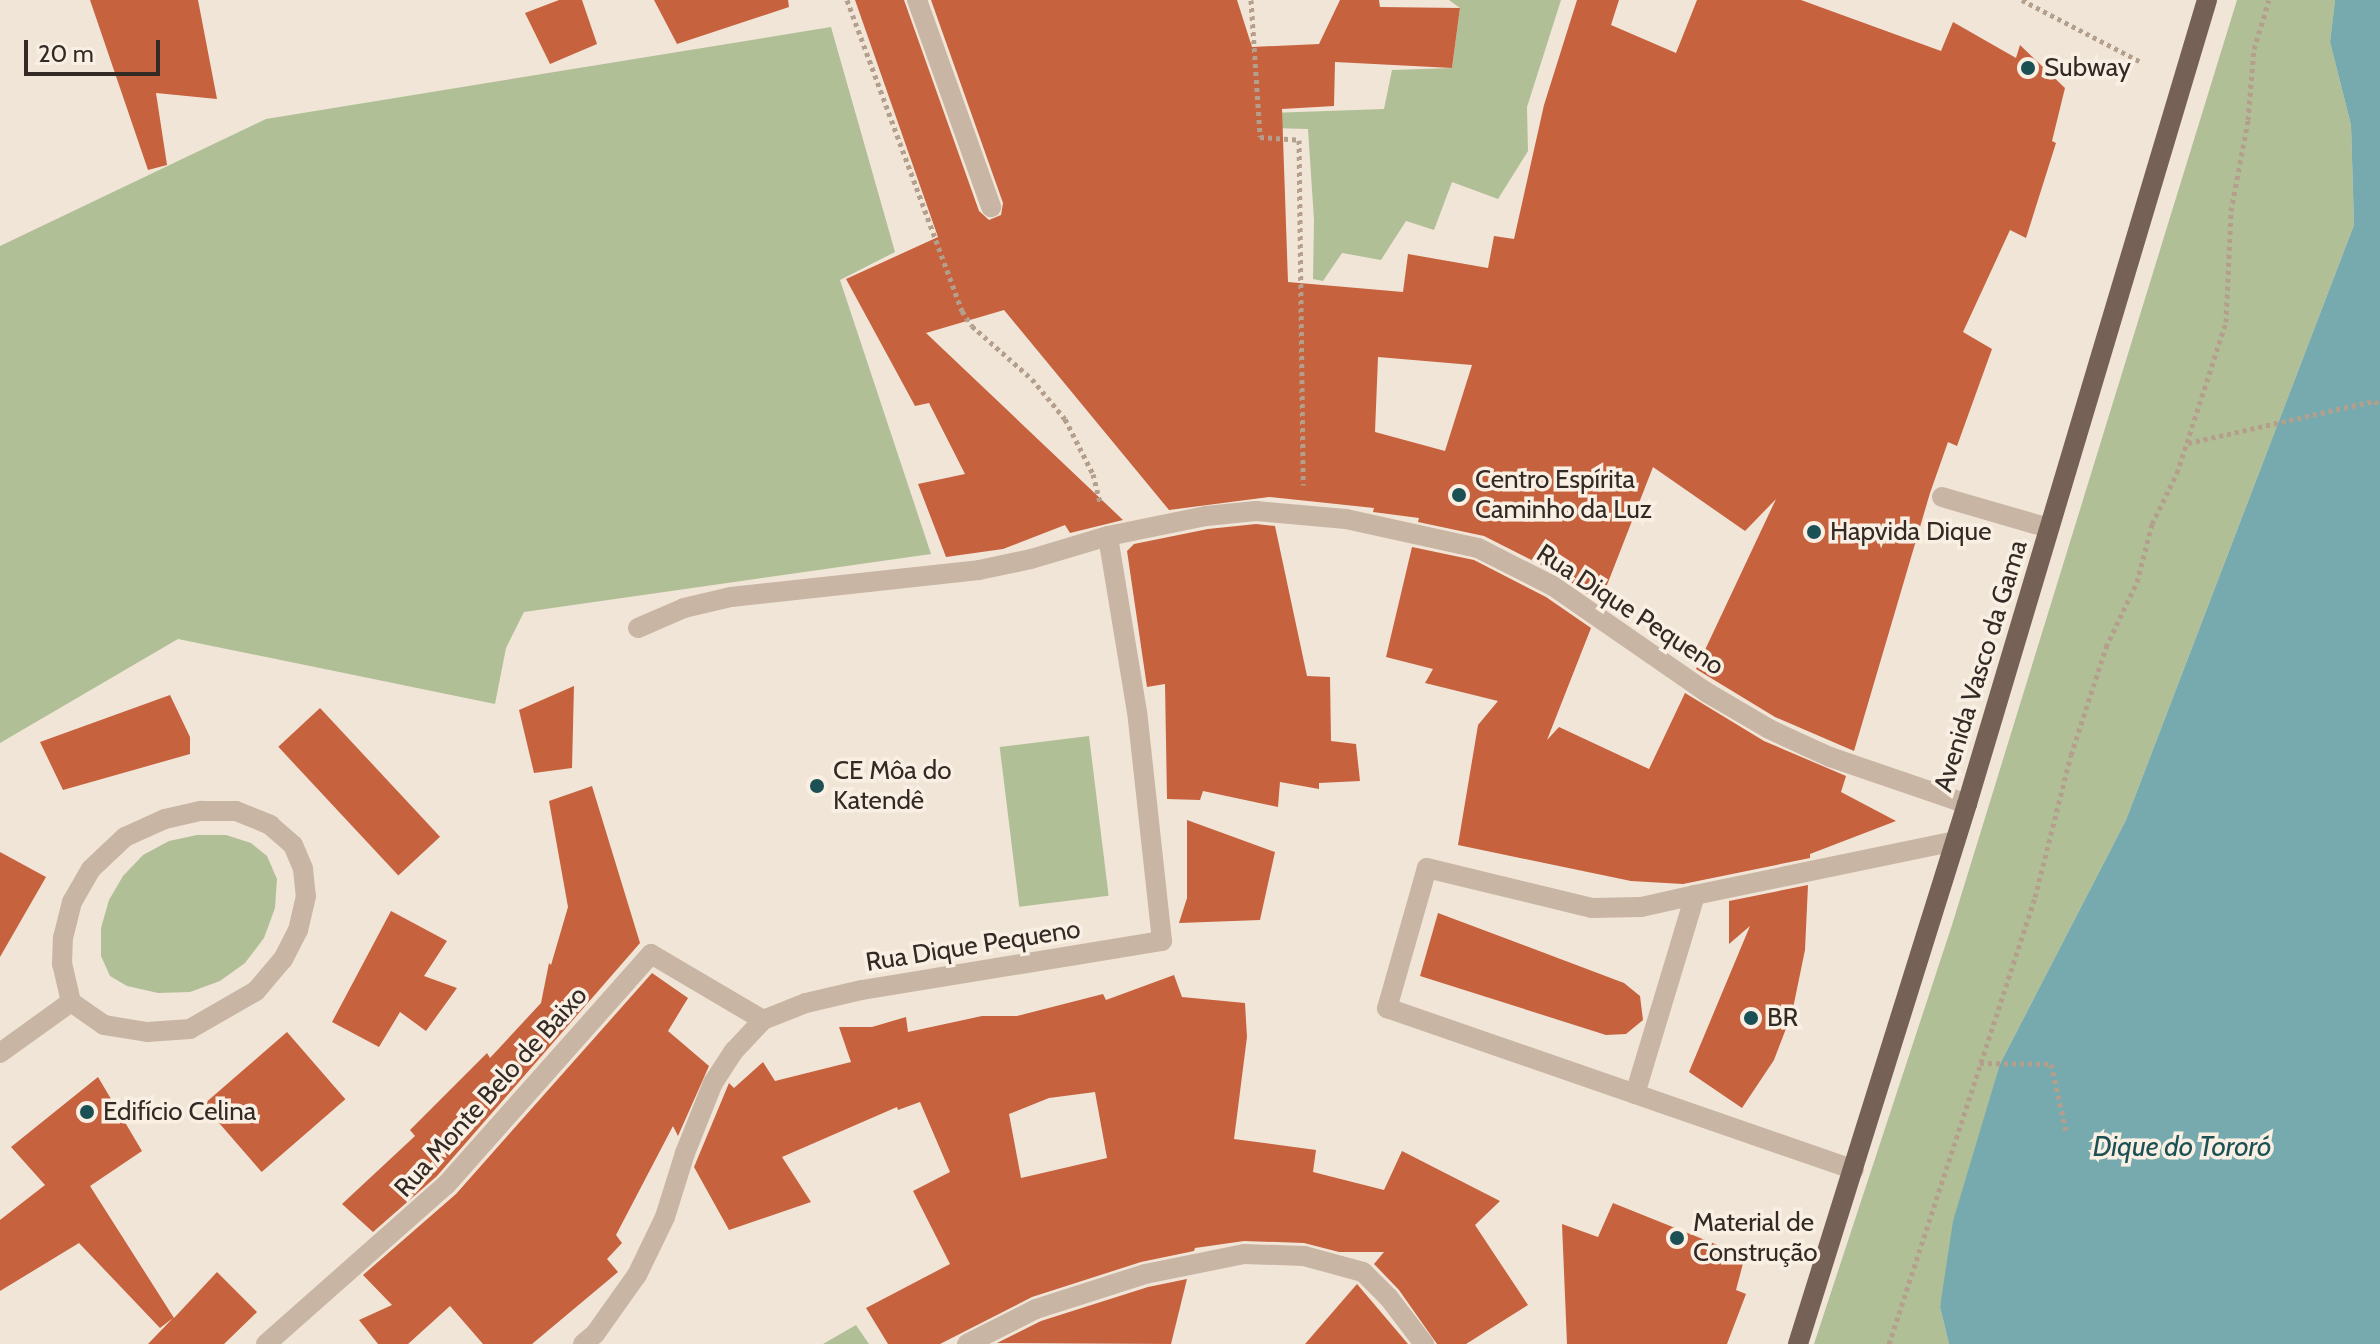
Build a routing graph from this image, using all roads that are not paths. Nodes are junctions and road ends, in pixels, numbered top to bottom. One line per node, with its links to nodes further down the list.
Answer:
1 (917, 0): 3 (street)
2 (2207, 0): 5 (main road, Avenida Vasco da Gama)
3 (991, 207)
4 (1942, 497): 5 (street)
5 (2049, 528): 8 (main road, Avenida Vasco da Gama)
6 (1108, 536): 7 (street, Rua Dique Pequeno); 8 (street, Rua Dique Pequeno); 12 (street, Rua Dique Pequeno)
7 (638, 628)
8 (1967, 804): 9 (main road, Avenida Vasco da Gama)
9 (1955, 841): 10 (street); 15 (main road, Avenida Vasco da Gama)
10 (1695, 895): 14 (street); 14 (street)
11 (71, 1002): 11 (street); 13 (street)
12 (763, 1020): 16 (street, Rua Monte Belo de Baixo); 17 (street, Rua Dique Pequeno)
13 (0, 1053)
14 (1635, 1094): 15 (street)
15 (1854, 1170): 20 (main road, Avenida Vasco da Gama)
16 (266, 1344)
17 (583, 1344)
18 (967, 1344): 19 (street)
19 (1424, 1344)
20 (1798, 1344)

